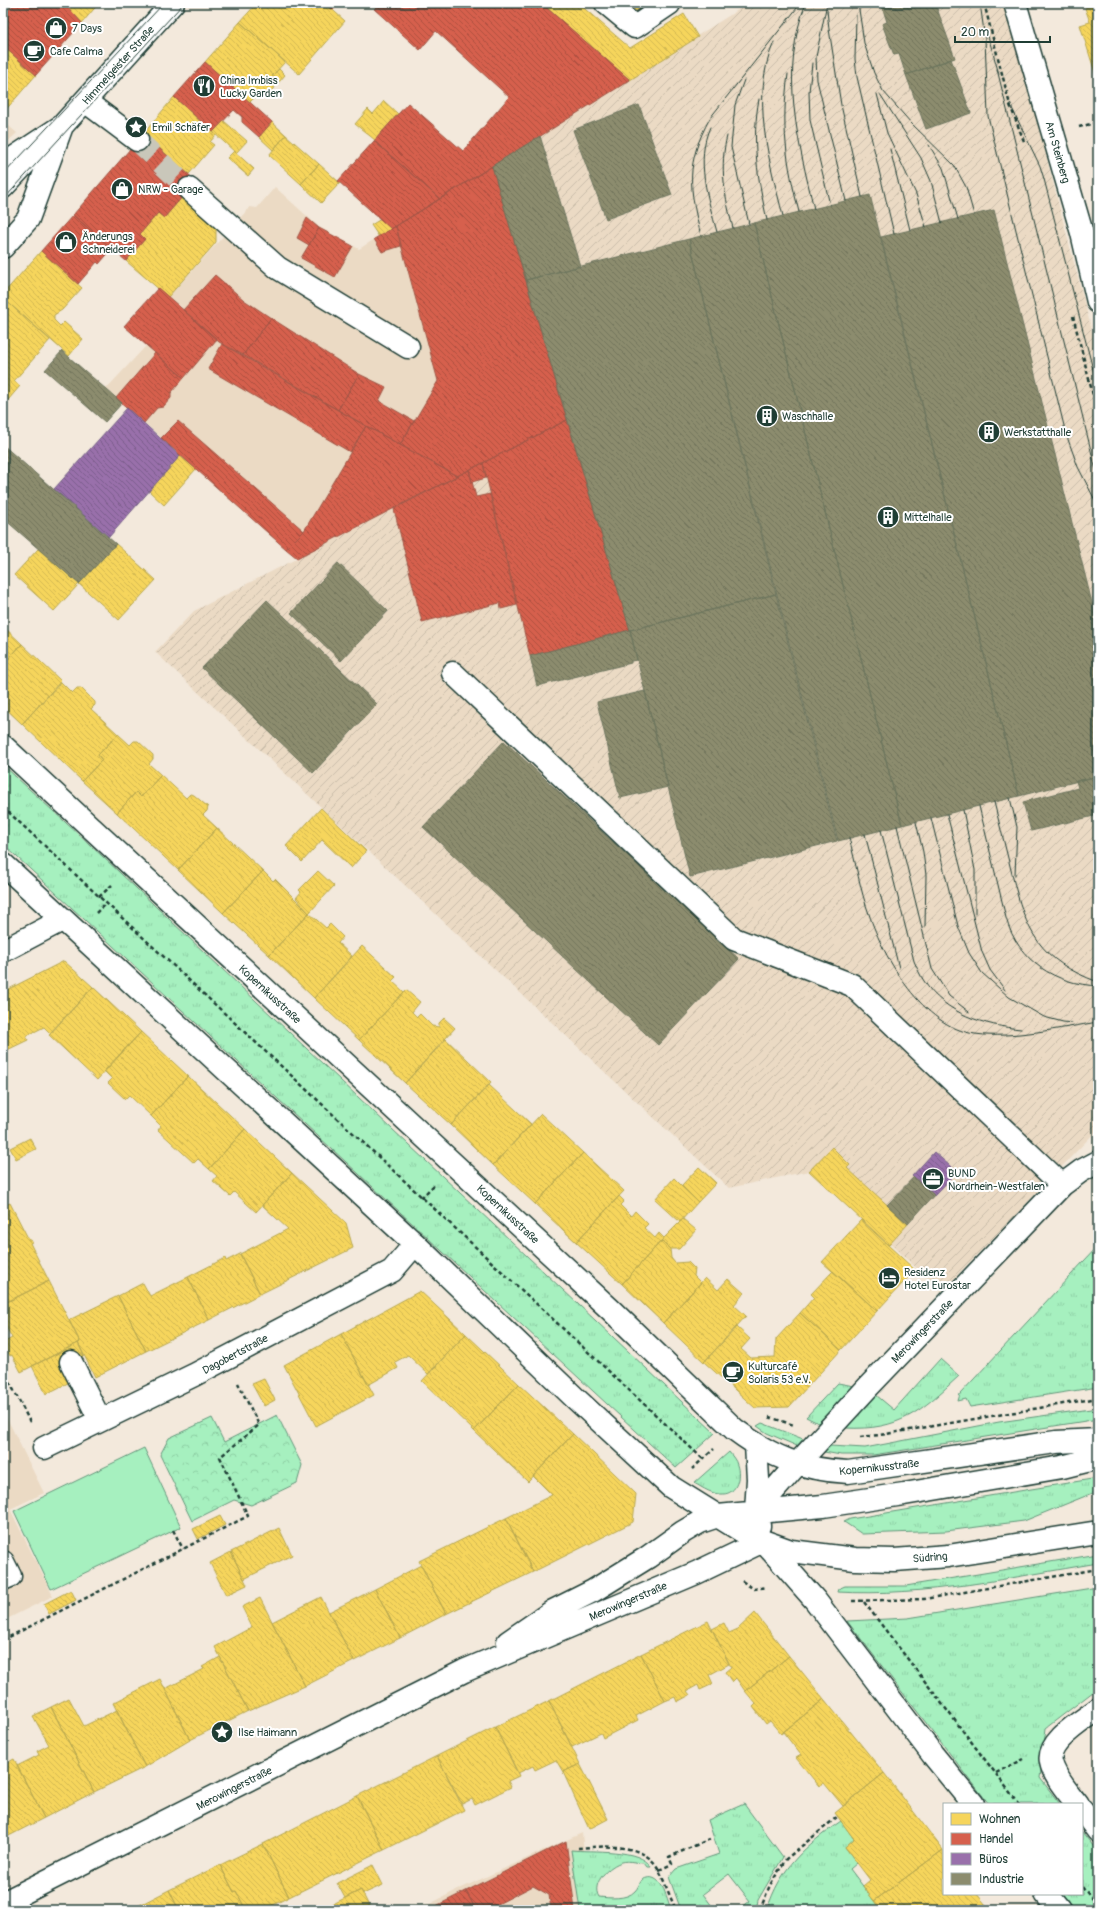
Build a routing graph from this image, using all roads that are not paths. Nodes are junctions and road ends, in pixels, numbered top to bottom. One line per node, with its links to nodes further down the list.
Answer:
1 (173, 3): 5 (main road, Himmelgeister Straße)
2 (606, 3): 4 (main road)
3 (1015, 3): 12 (main road, Am Steinberg)
4 (668, 4)
5 (85, 101): 6 (main road, Himmelgeister Straße); 7 (main road)
6 (62, 126): 8 (main road, Himmelgeister Straße); 9 (main road); 11 (main road, Himmelgeister Straße)
7 (137, 140)
8 (3, 165)
9 (3, 187)
10 (190, 189): 13 (main road)
11 (3, 247)
12 (1098, 302)
13 (408, 346)
14 (453, 673): 20 (main road)
15 (3, 746): 25 (main road, Kopernikusstraße)
16 (3, 864): 17 (main road)
17 (62, 920): 18 (main road); 21 (main road)
18 (3, 951)
19 (1098, 1162): 20 (main road, Merowingerstraße)
20 (1062, 1185): 28 (main road, Merowingerstraße)
21 (415, 1244): 23 (main road, Dagobertstraße); 30 (main road)
22 (71, 1362): 23 (main road)
23 (100, 1420): 26 (main road, Dagobertstraße)
24 (1098, 1440): 28 (main road, Kopernikusstraße)
25 (756, 1445): 28 (main road, Kopernikusstraße); 29 (main road)
26 (44, 1448)
27 (1098, 1458): 29 (main road, Merowingerstraße)
28 (798, 1464): 29 (main road, Merowingerstraße)
29 (756, 1511): 30 (main road, Merowingerstraße); 32 (main road)
30 (718, 1516): 32 (main road); 35 (main road, Merowingerstraße)
31 (1098, 1532): 32 (main road, Südring)
32 (763, 1541): 35 (main road, Merowingerstraße); 37 (main road)
33 (3, 1562): 34 (main road)
34 (3, 1579)
35 (464, 1671): 41 (main road, Merowingerstraße)
36 (1098, 1709): 38 (main road)
37 (972, 1803)
38 (1076, 1803)
39 (1083, 1811): 40 (main road)
40 (1098, 1831)
41 (3, 1903)

